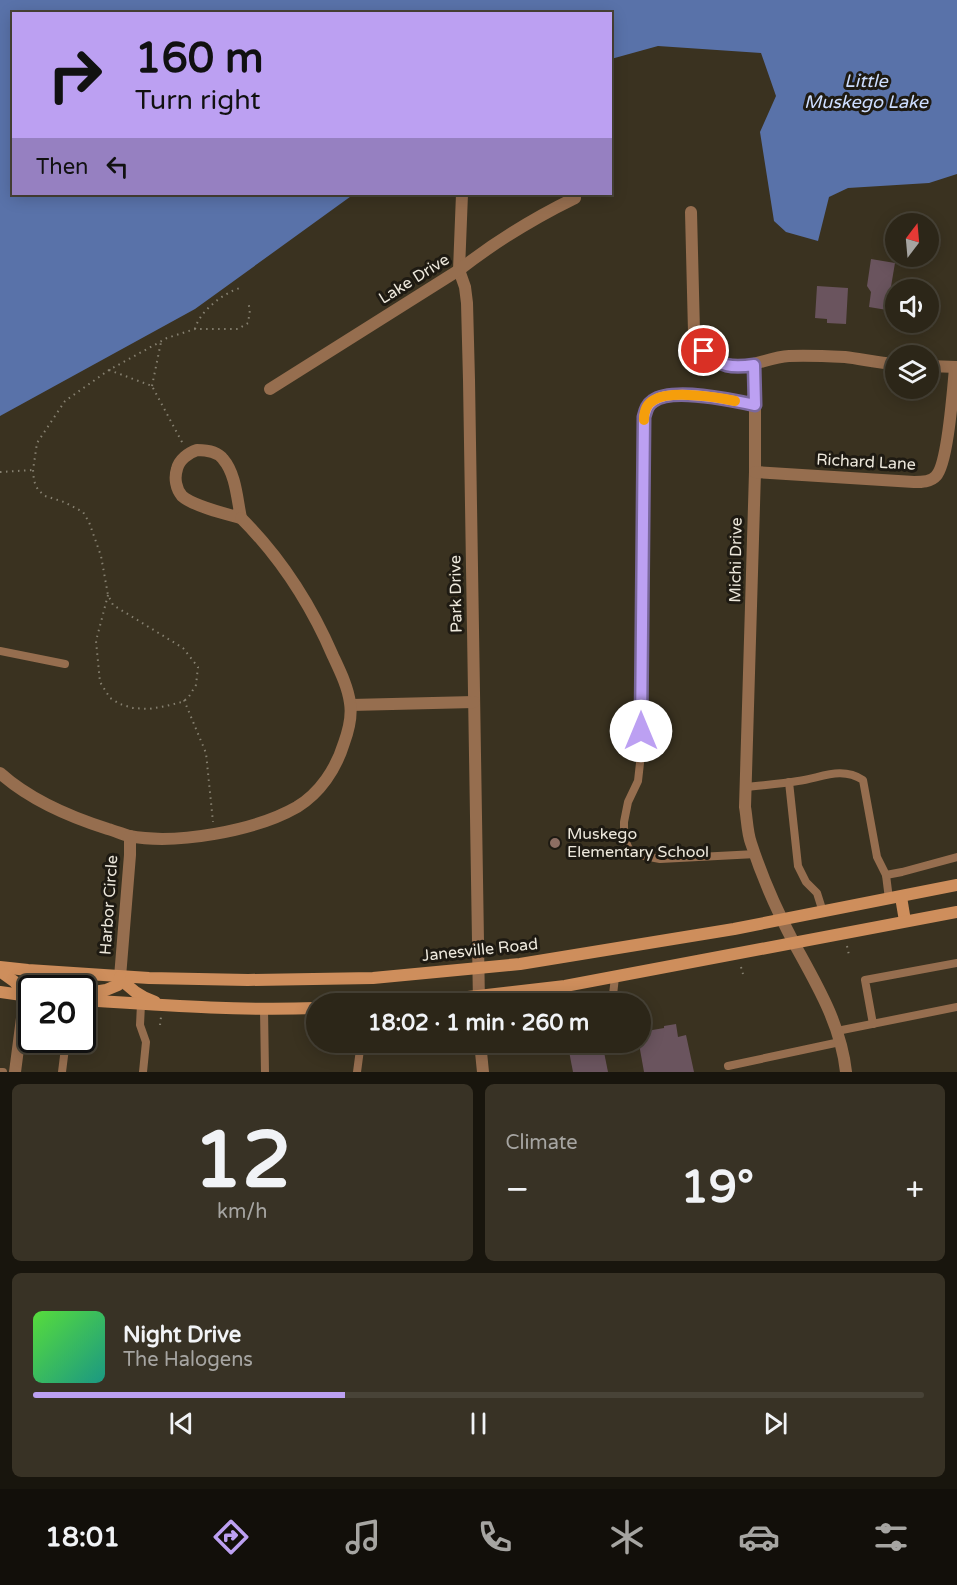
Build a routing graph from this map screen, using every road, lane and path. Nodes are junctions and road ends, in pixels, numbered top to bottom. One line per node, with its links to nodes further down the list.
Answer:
1 (462, 195): 4 (street, Park Drive)
2 (575, 198): 4 (street, Lake Drive)
3 (691, 212): 10 (street)
4 (459, 270): 15 (street, Lake Drive); 26 (street, Park Drive)
5 (240, 288): 7 (path)
6 (248, 302): 7 (path)
7 (195, 329): 8 (path)
8 (162, 341): 13 (path); 14 (path)
9 (885, 362): 10 (street)
10 (754, 365): 16 (street, Michi Drive)
11 (939, 367): 12 (street)
12 (956, 368): 20 (street, Richard Lane)
13 (109, 370): 14 (path); 18 (path)
14 (152, 386): 17 (path)
15 (270, 389)
16 (755, 405): 20 (street, Michi Drive); 33 (lane)
17 (188, 454): 21 (street); 21 (street)
18 (33, 470): 19 (path); 22 (path)
19 (0, 472)
20 (755, 472): 30 (street, Michi Drive)
21 (241, 518): 27 (street, Harbor Circle)
22 (108, 595): 25 (path); 25 (path)
23 (0, 651): 24 (lane)
24 (65, 664)
25 (184, 700): 31 (path)
26 (474, 702): 27 (street); 44 (street, Park Drive)
27 (351, 705): 31 (street, Harbor Circle)
28 (0, 773): 32 (street, Harbor Circle)
29 (789, 782): 30 (lane); 35 (lane); 38 (lane)
30 (746, 787): 33 (street, Michi Drive)
31 (215, 834): 32 (street, Harbor Circle)
32 (130, 836): 46 (street, Harbor Circle)
33 (756, 854): 40 (street, Michi Drive)
34 (957, 857): 35 (lane)
35 (886, 875): 37 (lane)
36 (957, 885): 37 (main road, Janesville Road)
37 (895, 898): 38 (main road, Janesville Road); 41 (main road)
38 (823, 912): 40 (main road, Janesville Road)
39 (957, 912): 41 (main road)
40 (783, 920): 42 (street, Michi Drive); 44 (main road, Janesville Road)
41 (905, 921): 42 (main road)
42 (794, 942): 48 (main road); 63 (street, Michi Drive)
43 (957, 963): 62 (lane)
44 (478, 968): 46 (main road, Janesville Road); 53 (street, Park Drive)
45 (0, 969): 46 (main road, Janesville Road); 49 (main road)
46 (114, 976): 47 (main road); 50 (main road); 58 (main road)
47 (96, 977)
48 (615, 977): 54 (main road); 55 (lane)
49 (18, 984)
50 (96, 991)
51 (0, 992): 52 (main road)
52 (18, 992)
53 (479, 993)
54 (522, 993)
55 (613, 993)
56 (96, 1001): 57 (main road)
57 (141, 1004): 58 (main road); 71 (lane)
58 (161, 1005): 61 (main road)
59 (957, 1007): 62 (lane)
60 (306, 1008): 61 (main road)
61 (264, 1009): 72 (lane)
62 (873, 1024): 63 (lane)
63 (839, 1037): 68 (lane); 75 (street, Michi Drive)
64 (19, 1053): 69 (street)
65 (64, 1053): 70 (lane)
66 (360, 1053): 73 (lane)
67 (481, 1053): 74 (street)
68 (728, 1066)
69 (15, 1072)
70 (62, 1072)
71 (142, 1072)
72 (265, 1072)
73 (357, 1072)
74 (483, 1072)
75 (846, 1072)

